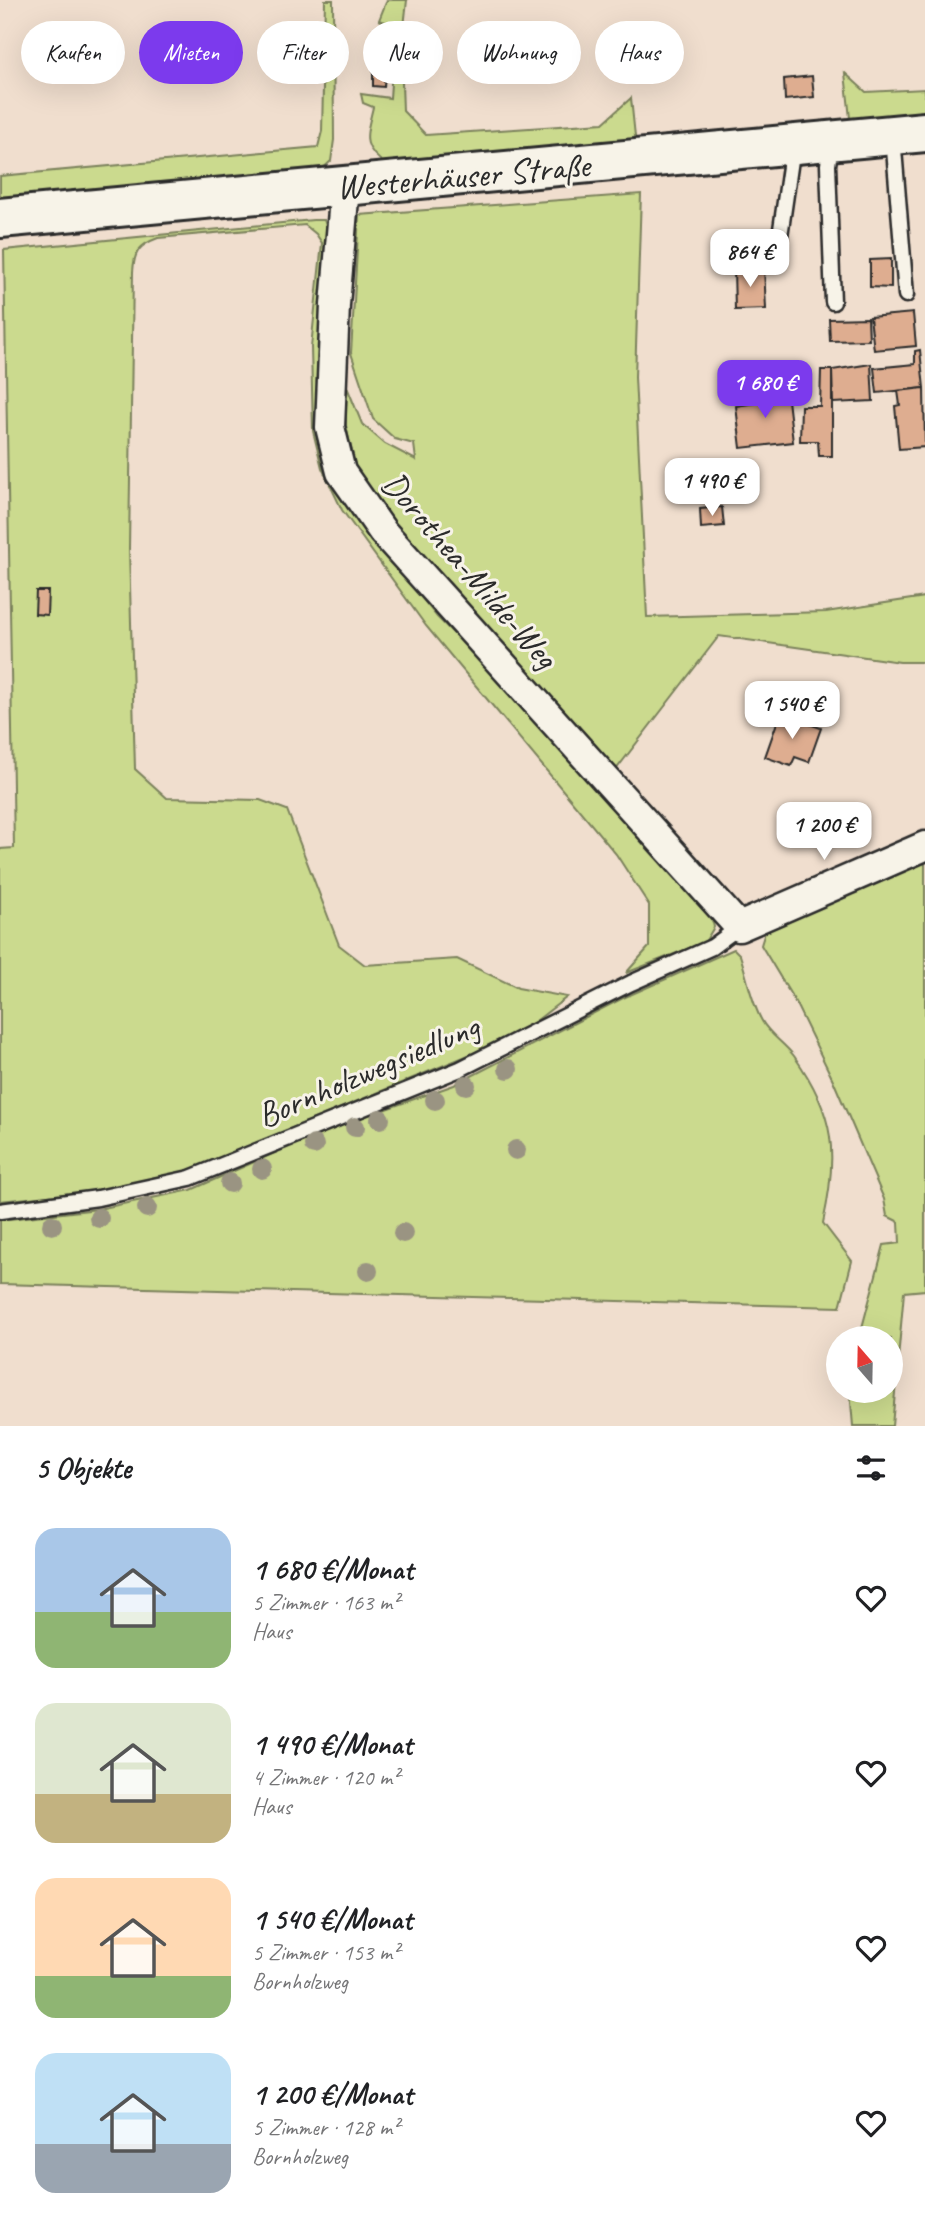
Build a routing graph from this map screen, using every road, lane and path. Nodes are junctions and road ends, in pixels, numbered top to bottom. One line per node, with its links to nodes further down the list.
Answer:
1 (909, 134): 2 (main road, Westerhäuser Straße); 6 (lane)
2 (812, 143): 3 (main road, Westerhäuser Straße); 5 (lane); 7 (lane)
3 (345, 187): 4 (main road, Westerhäuser Straße); 9 (street, Dorothea-Milde-Weg)
4 (0, 218)
5 (779, 243)
6 (906, 295)
7 (833, 302)
8 (925, 846): 9 (street)
9 (739, 927): 10 (lane, Bornholzwegsiedlung)
10 (0, 1211)

